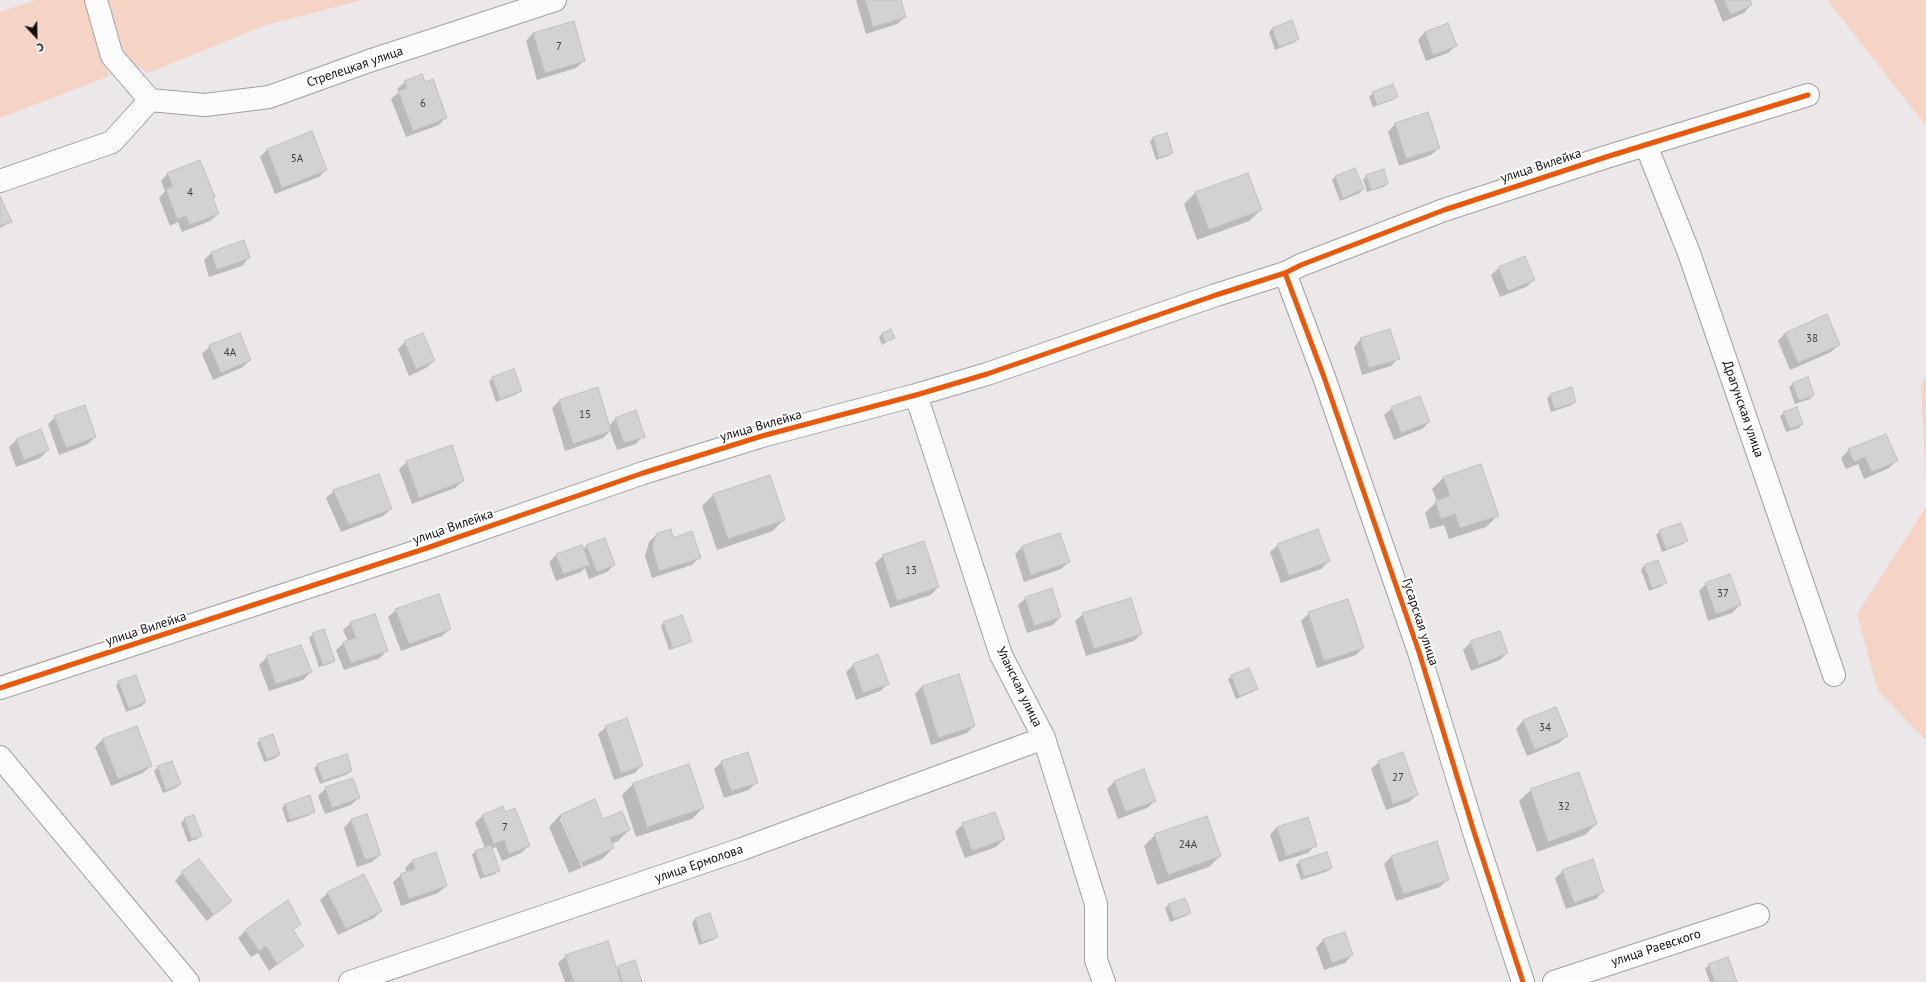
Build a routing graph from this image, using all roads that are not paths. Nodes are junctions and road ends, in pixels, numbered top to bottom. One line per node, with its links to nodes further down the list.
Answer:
1 (96, 0): 4 (street)
2 (555, 0): 4 (street, Стрелецкая улица)
3 (1808, 96): 5 (street, улица Вилейка)
4 (150, 100): 6 (street)
5 (1646, 145): 7 (street, улица Вилейка); 9 (street, Драгунская улица)
6 (0, 181)
7 (1286, 273): 8 (street, улица Вилейка); 17 (street, Гусарская улица)
8 (916, 396): 10 (street, улица Вилейка); 11 (street, Уланская улица)
9 (1834, 675)
10 (0, 688)
11 (1044, 738): 15 (street, улица Ермолова); 16 (street, Уланская улица)
12 (0, 757): 14 (street)
13 (1758, 915): 18 (street, улица Раевского)
14 (188, 982)
15 (350, 982)
16 (1104, 982)
17 (1523, 982)
18 (1554, 982)

